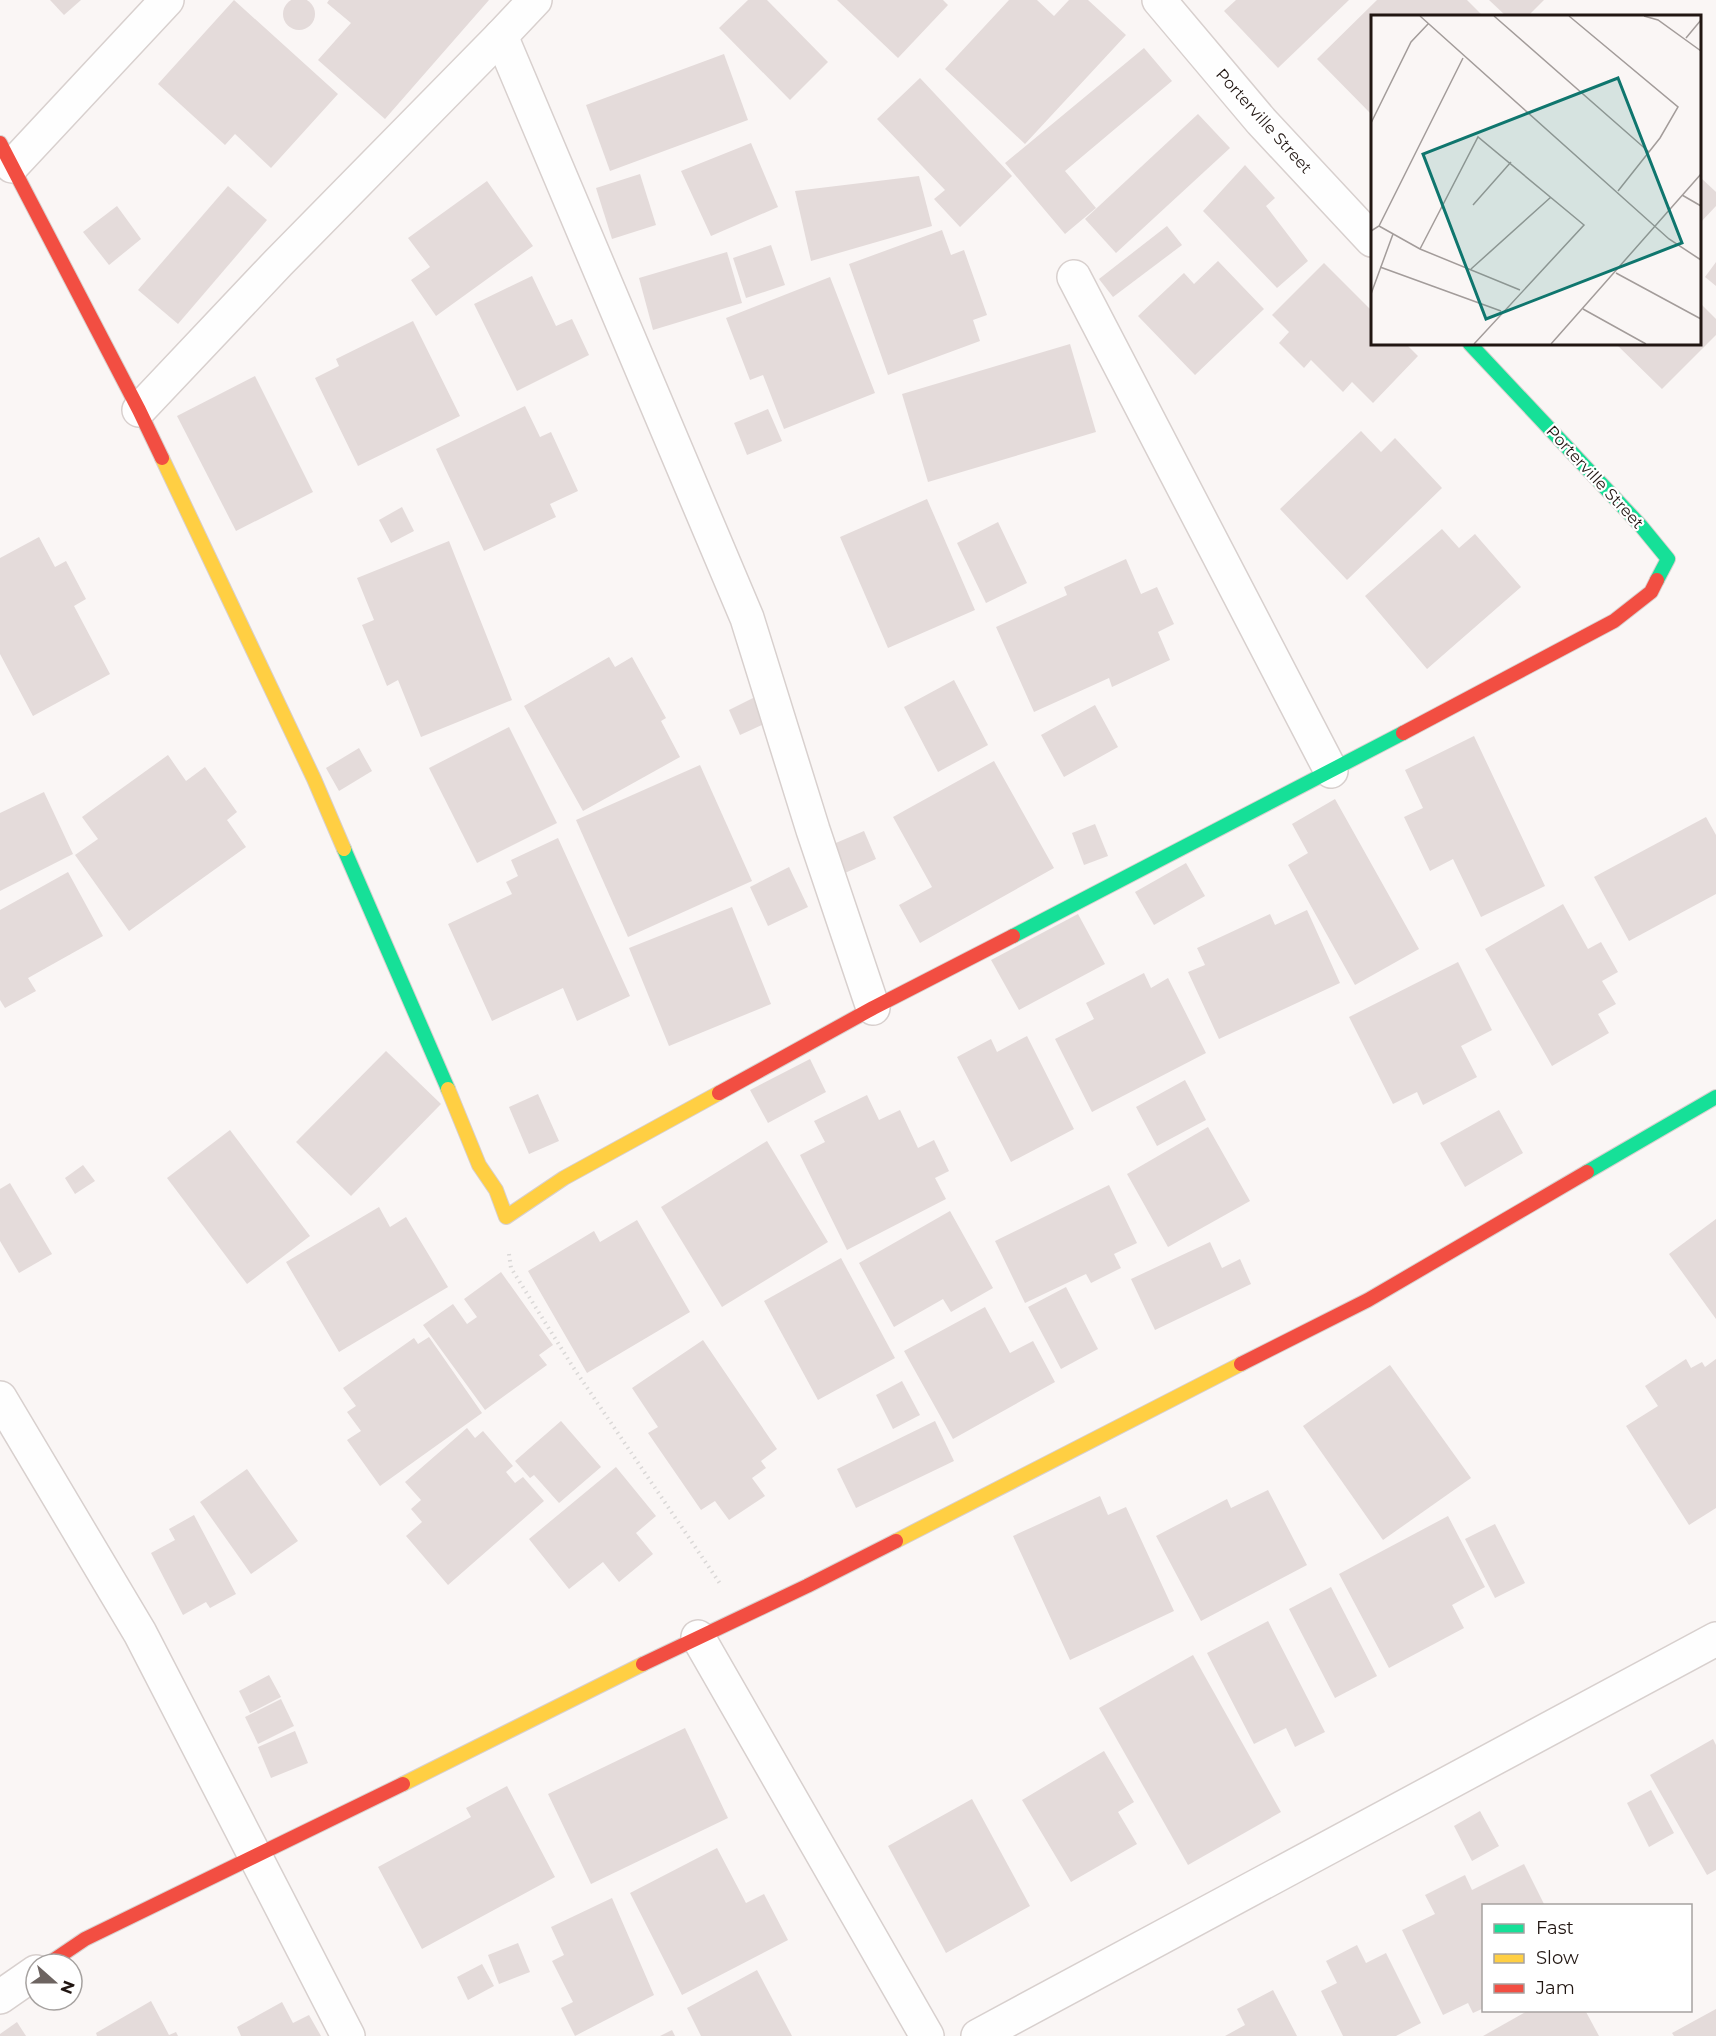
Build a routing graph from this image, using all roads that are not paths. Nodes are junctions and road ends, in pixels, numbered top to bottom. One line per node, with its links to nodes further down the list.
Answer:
1 (166, 0): 5 (street)
2 (535, 0): 4 (street)
3 (1159, 0): 6 (street, Porterville Street)
4 (501, 36): 9 (street); 11 (street)
5 (6, 154): 9 (street)
6 (1371, 239)
7 (1074, 277): 10 (street)
8 (1471, 345): 10 (street, Porterville Street)
9 (140, 410): 11 (street)
10 (1330, 771): 11 (street)
11 (873, 1008)
12 (1716, 1097): 14 (street)
13 (0, 1398): 16 (street)
14 (698, 1637): 16 (street); 21 (street)
15 (1716, 1639): 22 (street)
16 (255, 1857): 17 (street); 20 (street)
17 (66, 1952)
18 (24, 1980): 19 (street)
19 (0, 1997)
20 (348, 2036)
21 (927, 2036)
22 (978, 2036)

